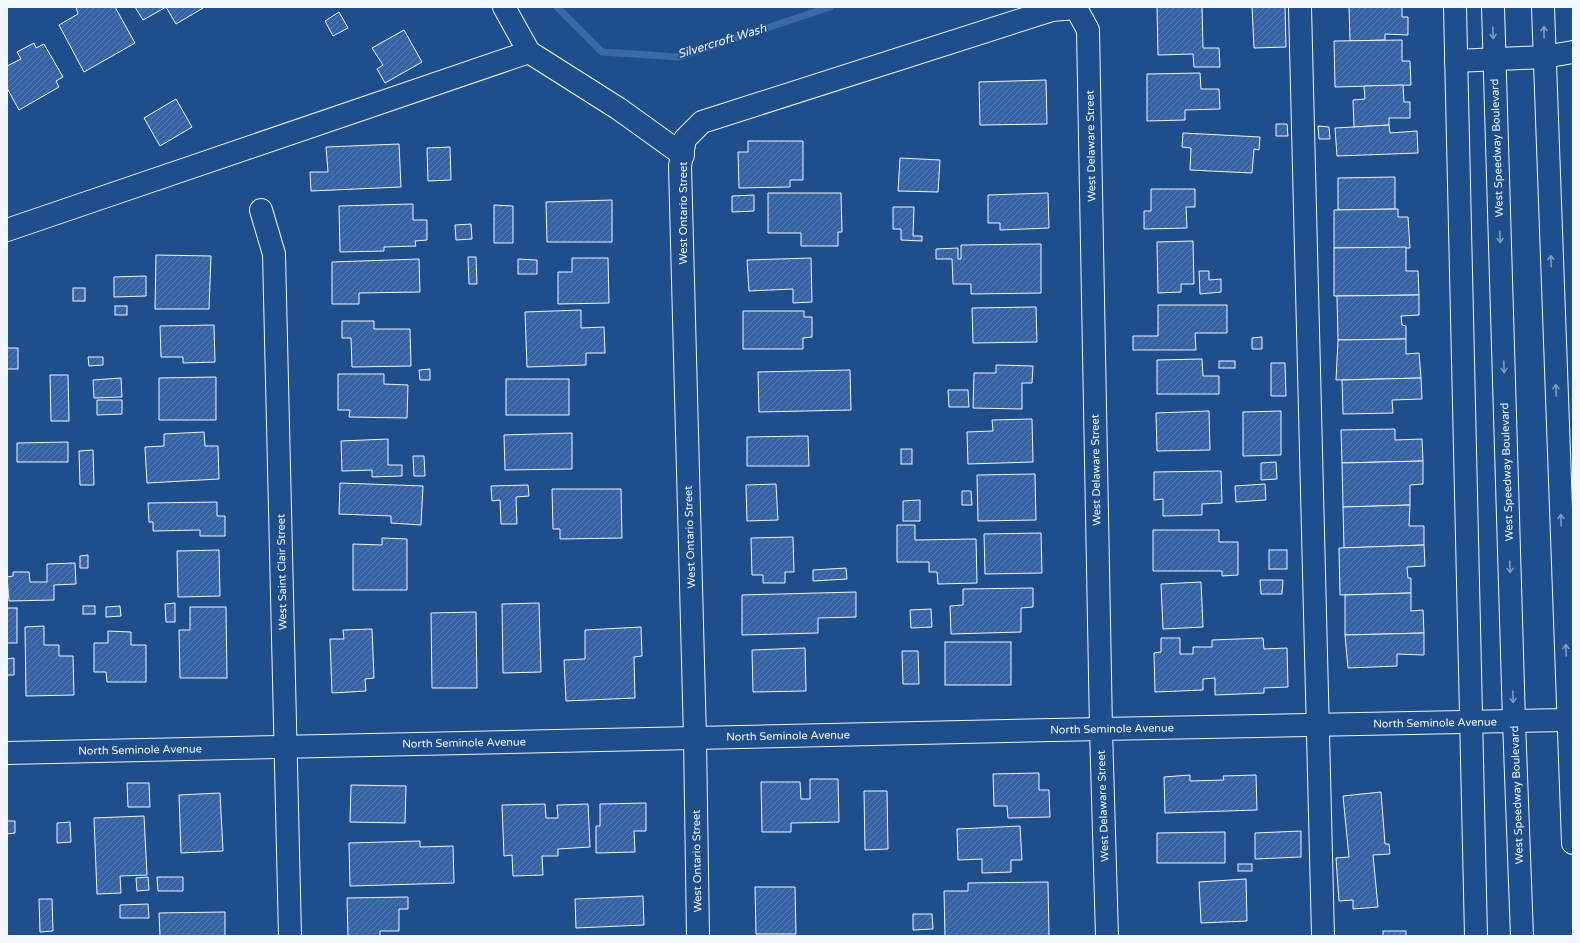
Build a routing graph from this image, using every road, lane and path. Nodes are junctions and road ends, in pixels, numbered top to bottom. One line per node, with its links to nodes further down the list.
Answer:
1 (504, 7): 6 (street)
2 (1300, 7): 17 (street)
3 (1455, 7): 10 (street)
4 (1493, 7): 9 (street, West Speedway Boulevard, one-way to 9)
5 (1543, 7): 8 (street, one-way to 5)
6 (529, 52): 11 (street); 13 (street)
7 (1573, 52): 8 (street)
8 (1544, 57): 9 (street); 14 (street, one-way to 8)
9 (1494, 58): 10 (street); 15 (street, West Speedway Boulevard, one-way to 15)
10 (1456, 61): 16 (street)
11 (684, 147): 18 (street, West Delaware Street); 19 (street, West Ontario Street)
12 (261, 210): 20 (street, West Saint Clair Street)
13 (7, 230)
14 (1568, 720): 15 (street, North Seminole Avenue); 22 (street)
15 (1514, 721): 16 (street, North Seminole Avenue); 28 (street, West Speedway Boulevard)
16 (1470, 722): 17 (street, North Seminole Avenue); 27 (street)
17 (1318, 725): 18 (street, North Seminole Avenue); 26 (street)
18 (1101, 729): 19 (street, North Seminole Avenue); 25 (street, West Delaware Street)
19 (695, 738): 20 (street, North Seminole Avenue); 24 (street, West Ontario Street)
20 (287, 747): 21 (street, North Seminole Avenue); 23 (street, West Saint Clair Street)
21 (7, 753)
22 (1573, 843)
23 (290, 936)
24 (698, 936)
25 (1107, 936)
26 (1323, 936)
27 (1476, 936)
28 (1522, 936)

